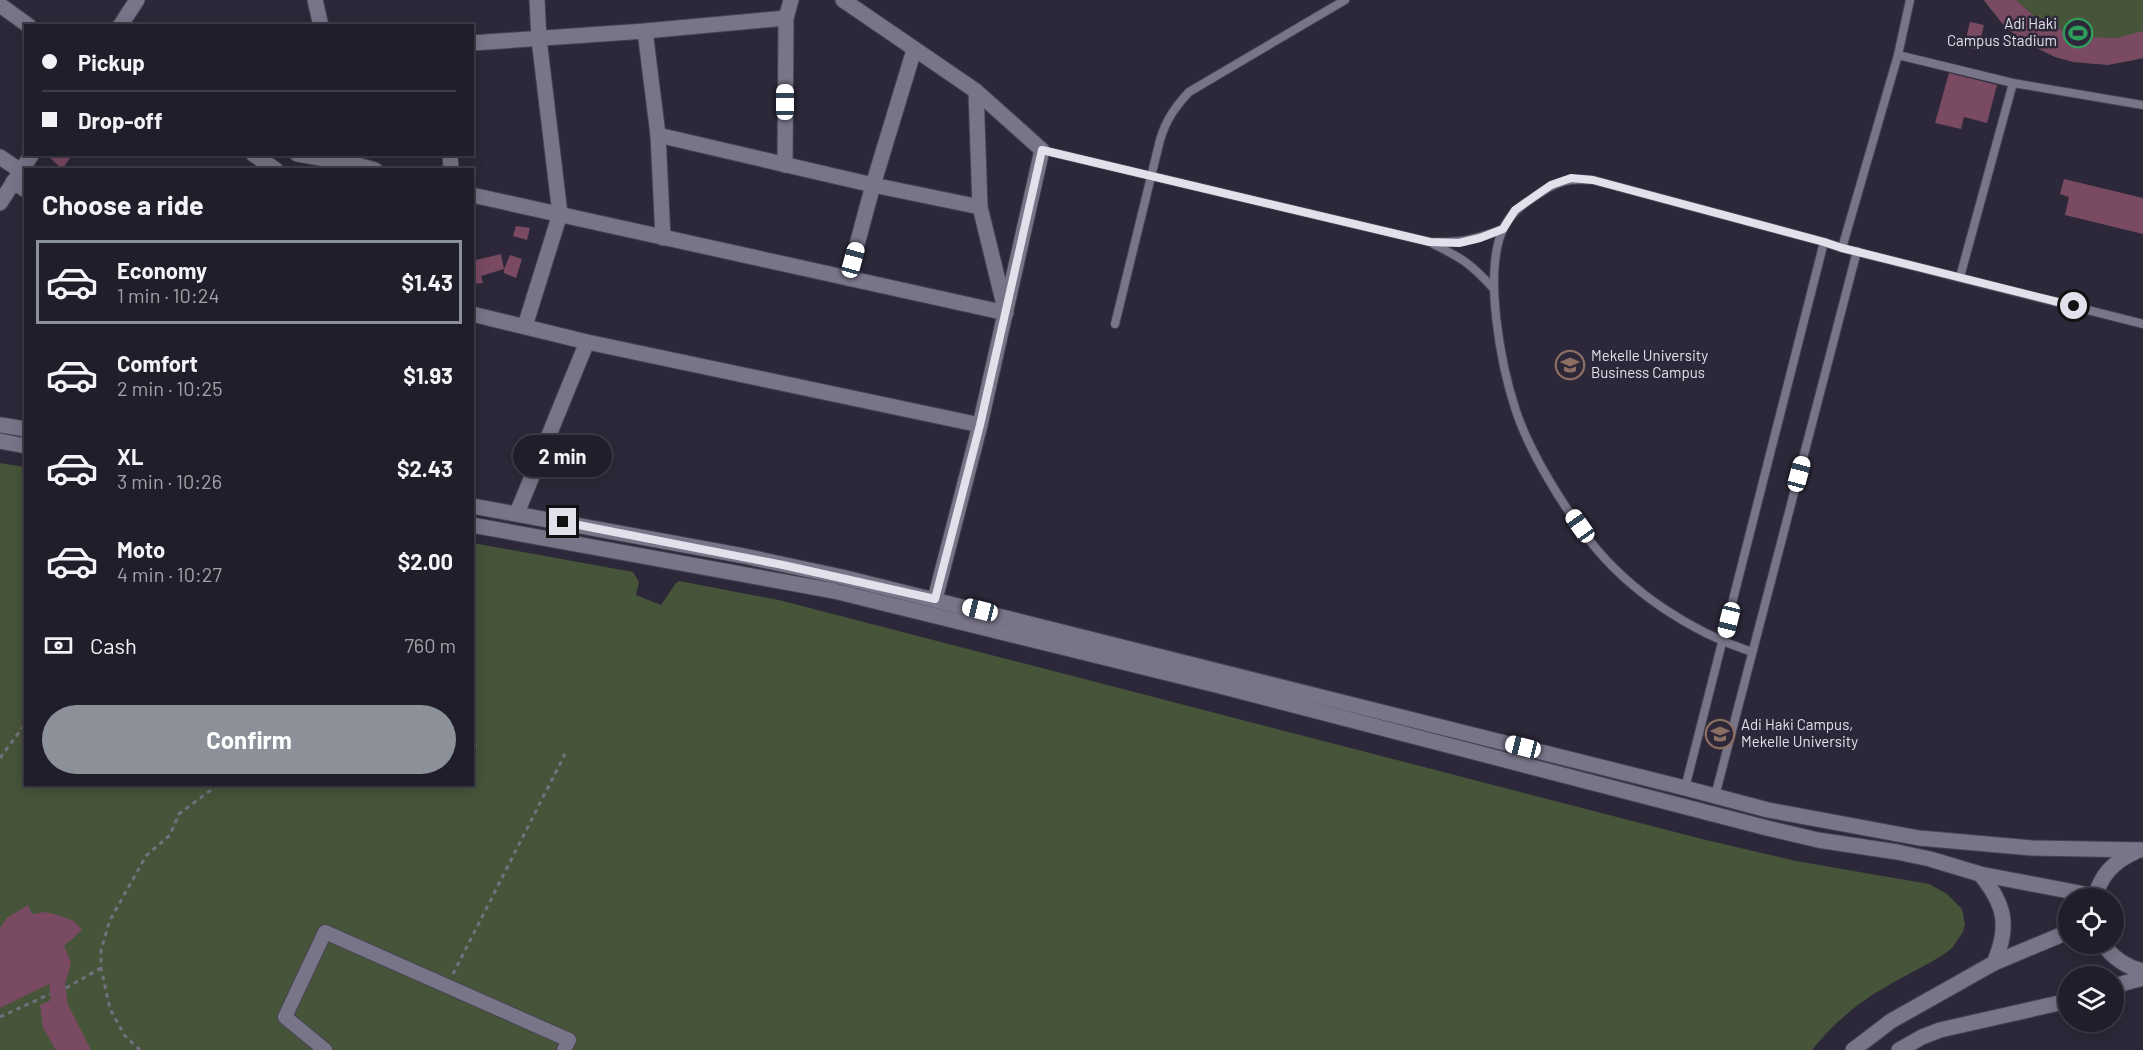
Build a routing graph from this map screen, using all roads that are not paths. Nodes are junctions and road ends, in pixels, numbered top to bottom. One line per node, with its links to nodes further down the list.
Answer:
1 (137, 0): 11 (street)
2 (315, 0): 12 (street)
3 (537, 0): 14 (street)
4 (791, 0): 9 (street)
5 (843, 0): 16 (street)
6 (1345, 0): 30 (lane)
7 (1910, 0): 17 (lane)
8 (0, 6): 10 (street)
9 (786, 18): 13 (street); 27 (street)
10 (26, 24)
11 (121, 24)
12 (321, 24)
13 (645, 31): 14 (street); 21 (street)
14 (539, 39): 15 (street); 36 (street)
15 (474, 43)
16 (914, 50): 19 (street); 32 (street)
17 (1898, 55): 18 (lane); 41 (lane)
18 (2013, 83): 20 (lane); 43 (lane)
19 (976, 92): 22 (street); 35 (street)
20 (2143, 105)
21 (658, 135): 27 (street); 38 (street)
22 (1042, 150): 30 (lane); 46 (street)
23 (256, 156): 28 (street)
24 (310, 156): 26 (street)
25 (0, 157): 31 (street)
26 (354, 163): 29 (street)
27 (785, 165): 32 (street)
28 (273, 168)
29 (369, 168)
30 (1151, 175): 39 (lane); 48 (lane)
31 (20, 181): 34 (street)
32 (873, 185): 35 (street); 44 (street)
33 (474, 195): 36 (street)
34 (0, 202)
35 (980, 207): 46 (street)
36 (560, 214): 38 (street); 50 (street)
37 (1503, 229): 39 (lane); 40 (lane); 45 (lane)
38 (663, 238): 44 (street)
39 (1430, 242): 45 (lane)
40 (1824, 242): 41 (lane); 61 (lane)
41 (1842, 248): 42 (lane)
42 (1857, 251): 43 (lane); 62 (lane)
43 (1959, 277): 49 (lane)
44 (848, 278): 46 (street)
45 (1493, 288): 61 (lane)
46 (1006, 313): 53 (street)
47 (474, 314): 50 (street)
48 (1115, 324)
49 (2143, 324)
50 (525, 326): 51 (street)
51 (587, 342): 53 (street); 58 (street)
52 (0, 425): 54 (street)
53 (980, 425): 60 (street)
54 (24, 429)
55 (0, 441): 56 (street)
56 (24, 446)
57 (474, 506): 58 (street)
58 (517, 513): 60 (street)
59 (474, 525): 66 (street)
60 (935, 599): 63 (street)
61 (1723, 643): 62 (lane); 63 (lane)
62 (1752, 652): 64 (lane)
63 (1685, 788): 64 (street)
64 (1715, 796): 65 (street)
65 (2140, 850): 67 (street)
66 (1980, 874): 68 (street); 71 (street)
67 (2099, 888)
68 (2058, 890)
69 (2058, 937): 71 (street)
70 (2111, 954): 72 (street)
71 (1994, 963): 78 (street)
72 (2143, 971)
73 (2143, 978): 74 (street)
74 (2124, 983)
75 (2058, 1003): 79 (street)
76 (325, 1050): 77 (street)
77 (564, 1050)
78 (1853, 1050)
79 (1899, 1050)

